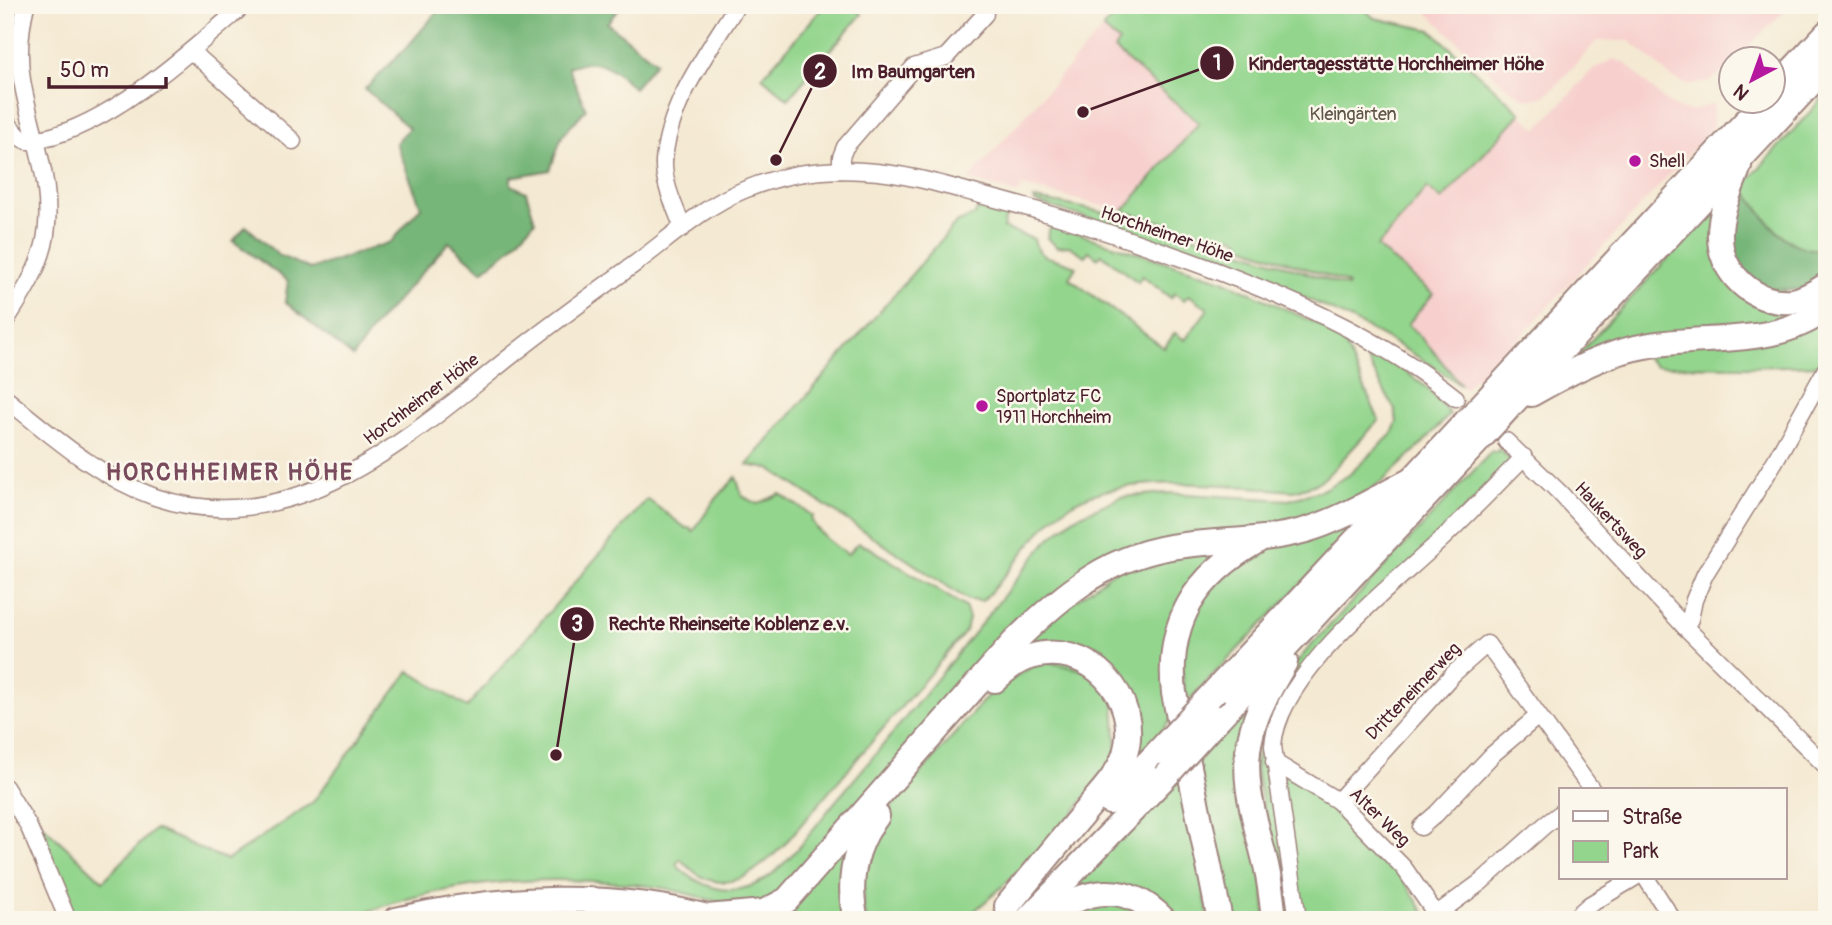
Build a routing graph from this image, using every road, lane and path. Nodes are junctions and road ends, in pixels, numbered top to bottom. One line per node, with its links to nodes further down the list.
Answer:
1 (26, 5): 11 (street)
2 (244, 5): 6 (street)
3 (737, 5): 15 (street)
4 (985, 14): 14 (street)
5 (1827, 33): 8 (highway)
6 (191, 51): 11 (street); 12 (street)
7 (1827, 66): 13 (highway)
8 (1786, 78)
9 (1752, 116): 22 (highway)
10 (5, 120): 11 (street)
11 (36, 140): 18 (street)
12 (293, 141)
13 (1744, 154): 16 (highway); 22 (highway)
14 (841, 170): 15 (street, Horchheimer Höhe); 21 (street, Horchheimer Höhe)
15 (684, 228): 20 (street, Horchheimer Höhe)
16 (1827, 285)
17 (1827, 307): 22 (highway)
18 (5, 321)
19 (1826, 369): 29 (street)
20 (5, 398)
21 (1456, 398)
22 (1501, 400): 23 (highway, bridge)
23 (1471, 432): 26 (highway); 28 (highway)
24 (1506, 441): 25 (street, Haukertsweg)
25 (1524, 457): 29 (street, Haukertsweg); 31 (street)
26 (1412, 480): 27 (highway); 40 (highway, bridge)
27 (1260, 538): 42 (highway); 48 (highway)
28 (1306, 626): 40 (highway, bridge); 49 (highway)
29 (1685, 627): 32 (street, Haukertsweg)
30 (1538, 716): 34 (street, Dritteneimerweg); 35 (street, Dritteneimerweg); 37 (street)
31 (1274, 762): 35 (street, Alter Weg); 50 (street)
32 (1827, 767)
33 (5, 787): 43 (street)
34 (1591, 788)
35 (1338, 801): 41 (street, Alter Weg)
36 (1559, 814): 41 (street)
37 (1420, 827)
38 (1631, 880): 51 (street)
39 (1647, 880): 52 (street)
40 (1009, 915): 45 (highway)
41 (1438, 917)
42 (712, 918): 44 (highway)
43 (68, 920)
44 (396, 920)
45 (856, 920)
46 (1045, 920): 47 (highway)
47 (1164, 920)
48 (1220, 920)
49 (1275, 920)
50 (1298, 920)
51 (1572, 920)
52 (1673, 920)

